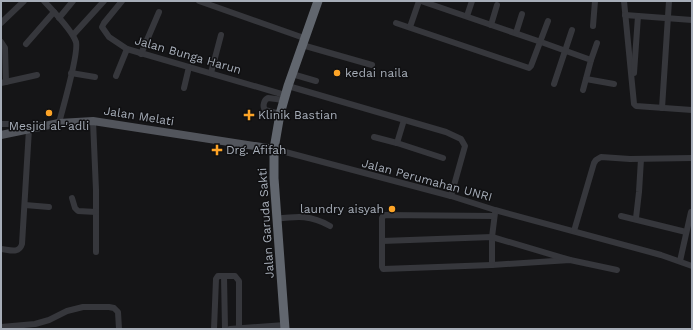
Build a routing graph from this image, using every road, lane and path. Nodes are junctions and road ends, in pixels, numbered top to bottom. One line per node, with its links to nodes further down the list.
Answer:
1 (24, 1): 26 (street)
2 (44, 1): 16 (street)
3 (73, 1): 22 (street)
4 (104, 1): 33 (street)
5 (122, 1): 40 (street, Jalan Bunga Harun)
6 (200, 1): 35 (street)
7 (318, 1): 35 (highway, Jalan Garuda Sakti)
8 (420, 1): 15 (street); 30 (street)
9 (443, 1): 15 (street)
10 (472, 1): 20 (street)
11 (595, 1): 29 (street)
12 (624, 1): 19 (street)
13 (669, 1): 23 (street)
14 (498, 5): 28 (street)
15 (441, 8): 20 (street)
16 (54, 12): 22 (street); 39 (street)
17 (159, 12): 42 (street)
18 (522, 14): 32 (street)
19 (625, 15): 21 (street); 57 (street)
20 (467, 16): 28 (street)
21 (638, 16): 23 (street); 57 (street)
22 (59, 18): 33 (street)
23 (668, 18): 24 (street); 61 (street)
24 (692, 20)
25 (548, 21): 37 (street)
26 (1, 23)
27 (396, 23): 30 (street)
28 (491, 25): 32 (street)
29 (593, 26)
30 (410, 27): 37 (street)
31 (572, 30): 41 (street)
32 (516, 33): 37 (street)
33 (73, 35): 47 (street)
34 (221, 35): 46 (street)
35 (303, 41): 44 (street); 48 (highway, Jalan Garuda Sakti)
36 (1, 42): 54 (street)
37 (541, 42): 41 (street)
38 (597, 42): 43 (street)
39 (26, 44)
40 (127, 49): 42 (street, Jalan Bunga Harun); 50 (street)
41 (566, 50): 43 (street); 55 (street)
42 (141, 54): 45 (street, Jalan Bunga Harun)
43 (588, 59): 52 (street)
44 (372, 65)
45 (189, 67): 46 (street, Jalan Bunga Harun); 58 (street)
46 (211, 73): 60 (street, Jalan Bunga Harun)
47 (71, 74): 51 (street); 66 (street)
48 (292, 74): 53 (street); 60 (highway, Jalan Garuda Sakti)
49 (37, 75): 54 (street)
50 (116, 76)
51 (95, 77)
52 (586, 79): 56 (street); 59 (street)
53 (316, 81)
54 (4, 83)
55 (554, 84)
56 (614, 84)
57 (633, 85): 61 (street)
58 (184, 88)
59 (583, 90)
60 (286, 94): 63 (highway, Jalan Garuda Sakti); 63 (street); 64 (street, Jalan Bunga Harun)
61 (662, 108): 62 (street)
62 (692, 110)
63 (280, 114): 73 (highway, Jalan Garuda Sakti)
64 (404, 120): 72 (street); 77 (street, Jalan Bunga Harun)
65 (93, 121): 66 (main road, Jalan Melati); 73 (main road, Jalan Melati); 81 (street)
66 (59, 123): 68 (main road, Jalan Melati)
67 (1, 124): 69 (street)
68 (29, 129): 69 (main road, Jalan Melati); 79 (street)
69 (17, 132): 70 (main road, Jalan Melati)
70 (1, 135)
71 (374, 137): 72 (street)
72 (397, 142): 74 (street)
73 (274, 149): 77 (street, Jalan Perumahan UNRI); 86 (highway, Jalan Garuda Sakti)
74 (443, 158)
75 (692, 158): 76 (street)
76 (641, 159): 85 (street); 88 (street)
77 (451, 196): 83 (street, Jalan Perumahan UNRI)
78 (72, 198): 81 (street)
79 (25, 205): 80 (street); 92 (street)
80 (49, 208)
81 (96, 212): 93 (street)
82 (691, 212): 89 (street)
83 (495, 213): 88 (street, Jalan Perumahan UNRI); 90 (street); 91 (street)
84 (621, 216): 85 (street)
85 (636, 218): 89 (street)
86 (276, 219): 87 (street); 101 (highway, Jalan Garuda Sakti)
87 (330, 226)
88 (574, 231): 95 (street, Jalan Perumahan UNRI)
89 (686, 232): 95 (street)
90 (492, 237): 91 (street); 94 (street); 96 (street)
91 (382, 241): 96 (street)
92 (1, 249)
93 (96, 252)
94 (570, 260): 96 (street); 98 (street)
95 (680, 261): 97 (street, Jalan Perumahan UNRI)
96 (492, 265)
97 (692, 266)
98 (617, 270)
99 (224, 276): 102 (street); 104 (street); 105 (street)
100 (1, 327): 103 (street)
101 (285, 327): 102 (street)
102 (240, 328): 106 (street)
103 (119, 329)
104 (214, 329)
105 (225, 329)
106 (230, 329)

